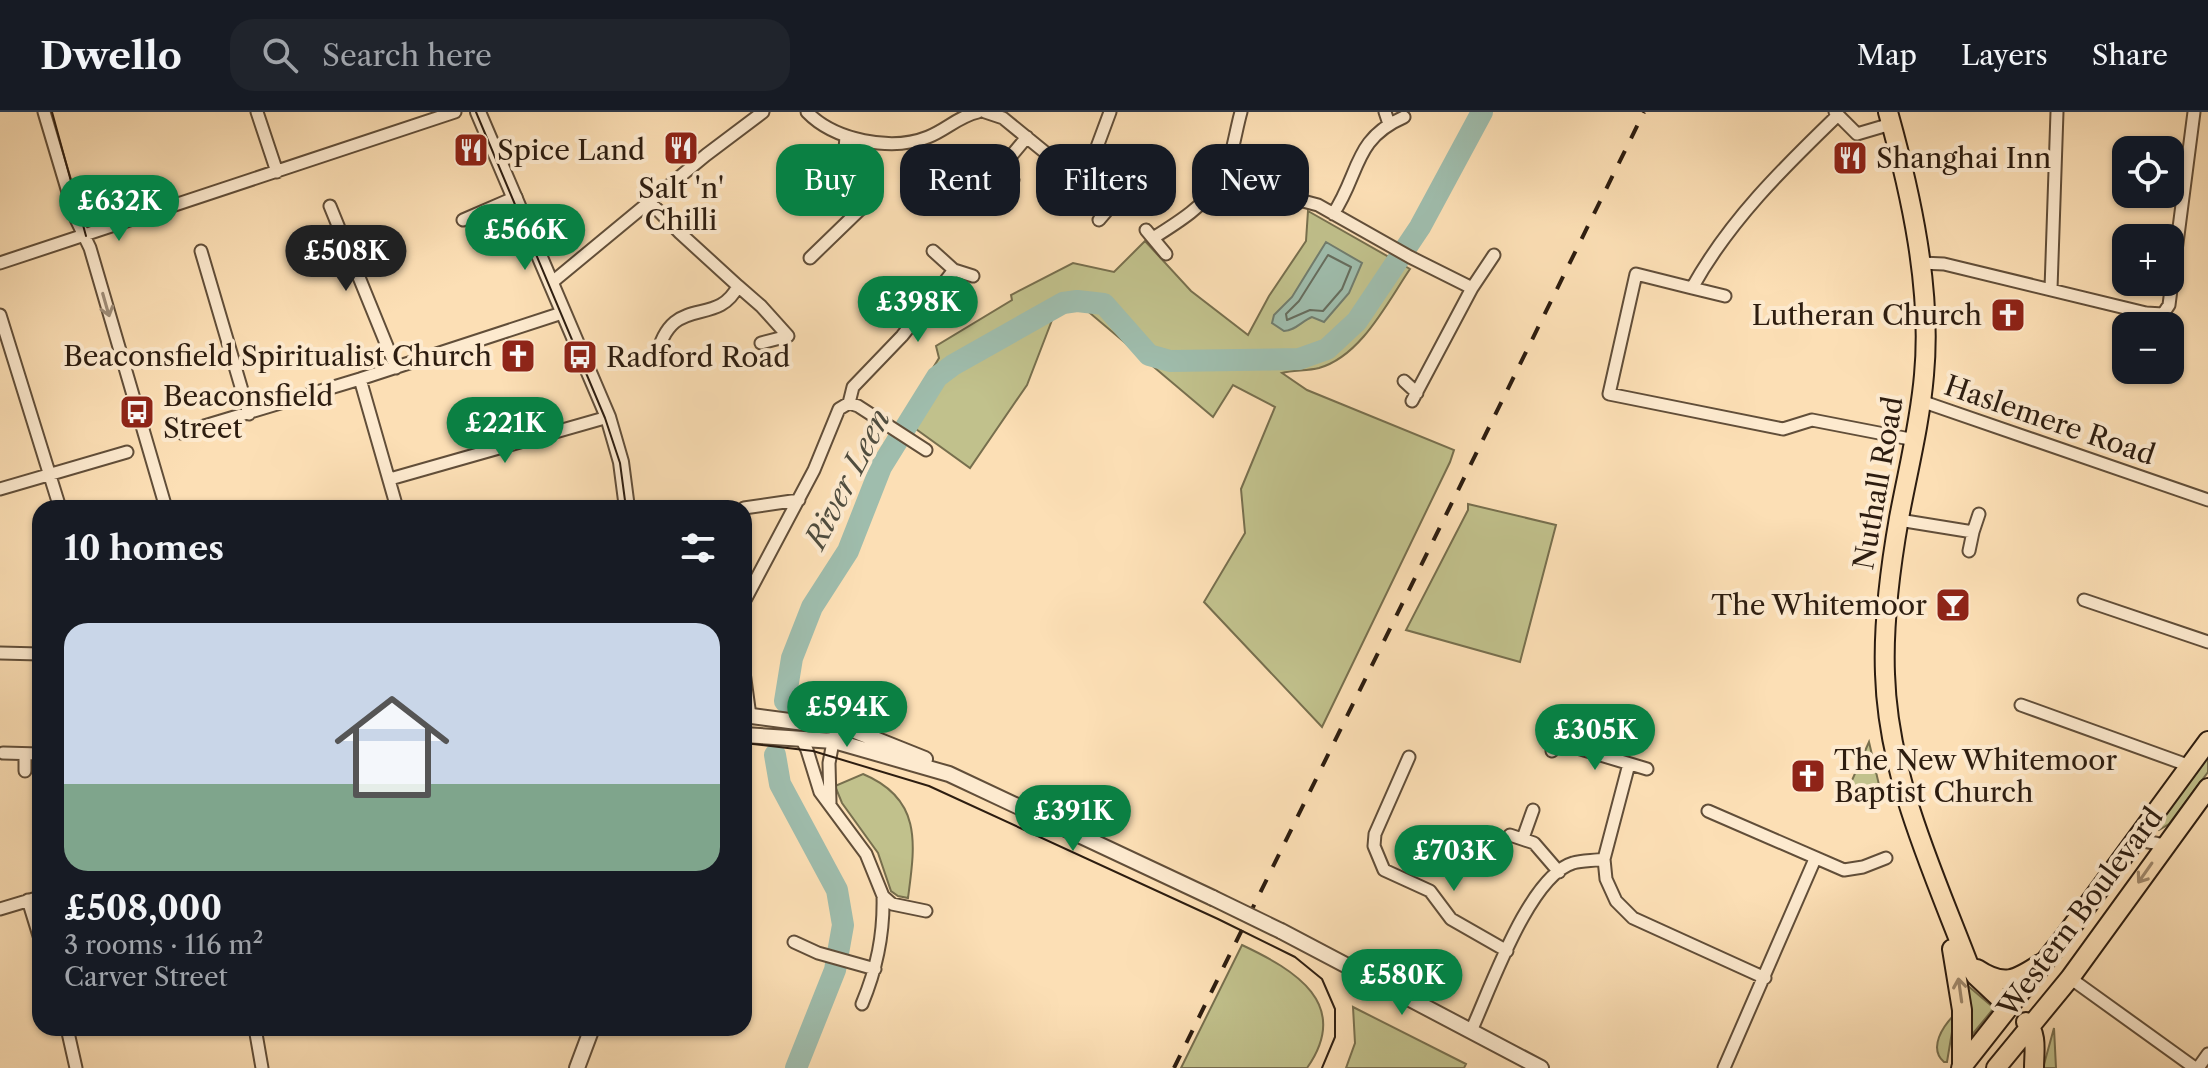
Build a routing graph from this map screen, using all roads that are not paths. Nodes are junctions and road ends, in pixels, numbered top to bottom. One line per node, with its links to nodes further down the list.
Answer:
1 (44, 112): 33 (street)
2 (257, 112): 23 (street)
3 (455, 112): 23 (street)
4 (478, 112): 24 (street)
5 (763, 112): 25 (street)
6 (807, 112): 17 (street)
7 (978, 112): 17 (street)
8 (985, 112): 18 (street)
9 (1241, 112): 21 (street)
10 (2057, 112): 47 (street)
11 (2194, 112): 47 (street)
12 (1104, 114): 20 (street)
13 (1836, 114): 16 (street, Nuthall Road); 46 (street)
14 (1404, 117): 15 (street)
15 (1387, 118): 29 (street)
16 (1890, 118): 40 (main road, Nuthall Road)
17 (846, 137): 38 (street)
18 (1027, 137): 19 (street); 22 (street)
19 (1036, 144)
20 (1098, 144)
21 (1231, 144)
22 (1020, 146)
23 (277, 172): 33 (street)
24 (516, 197): 31 (street); 43 (street)
25 (650, 202): 43 (street); 44 (street)
26 (1309, 203): 29 (street)
27 (330, 206): 53 (street)
28 (1192, 211): 36 (street)
29 (1333, 214): 45 (street)
30 (1102, 216): 32 (street)
31 (463, 220)
32 (1099, 220)
33 (86, 236): 39 (street); 68 (street, one-way to 68)
34 (201, 251): 58 (street)
35 (933, 251): 41 (street)
36 (1166, 254)
37 (1494, 255): 45 (street)
38 (810, 258)
39 (0, 263)
40 (1921, 263): 47 (street); 56 (main road, Nuthall Road)
41 (954, 270): 42 (street); 57 (street)
42 (973, 276)
43 (550, 284): 49 (street)
44 (738, 286): 51 (street); 52 (street)
45 (1472, 288): 55 (street)
46 (1692, 288): 48 (street); 61 (street)
47 (2051, 289)
48 (1725, 296)
49 (562, 313): 53 (street); 59 (street)
50 (0, 315): 64 (street)
51 (761, 343)
52 (656, 359)
53 (396, 368): 54 (street)
54 (360, 379): 58 (street); 65 (street)
55 (1404, 381)
56 (1921, 401): 61 (main road, Nuthall Road); 72 (street, Haslemere Road)
57 (849, 403): 62 (street); 71 (street)
58 (249, 414): 60 (street)
59 (608, 417): 65 (street); 70 (street)
60 (181, 433)
61 (1915, 440): 75 (main road, Nuthall Road)
62 (926, 450)
63 (127, 452): 64 (street)
64 (49, 475): 66 (street); 67 (street)
65 (390, 479): 69 (street)
66 (0, 489)
67 (57, 500)
68 (164, 500)
69 (395, 500)
70 (626, 500)
71 (799, 500): 73 (street); 78 (street)
72 (2208, 500)
73 (752, 507)
74 (1979, 514): 76 (street)
75 (1899, 520): 76 (street); 111 (main road, Nuthall Road)
76 (1973, 532): 77 (street)
77 (1969, 551)
78 (752, 587)
79 (2084, 600): 80 (street)
80 (2208, 642)
81 (0, 653): 82 (street)
82 (32, 654)
83 (2021, 705): 97 (street)
84 (752, 718): 86 (street)
85 (752, 718): 90 (street)
86 (803, 722): 90 (street); 100 (street)
87 (1559, 726): 96 (street)
88 (752, 736): 89 (street)
89 (802, 740): 90 (street); 102 (street)
90 (831, 740): 100 (street); 102 (street)
91 (2208, 741): 97 (main road, Western Boulevard)
92 (3, 753): 93 (street)
93 (25, 754): 94 (street); 99 (street)
94 (32, 754)
95 (1409, 757): 121 (street)
96 (1629, 764): 98 (street); 113 (street)
97 (2190, 766): 108 (main road, Western Boulevard)
98 (1647, 769)
99 (25, 771)
100 (949, 774): 130 (street, bridge)
101 (2208, 788): 110 (main road, Western Boulevard)
102 (830, 803): 116 (street)
103 (1533, 810): 107 (street)
104 (1708, 811): 105 (street)
105 (1742, 826): 109 (street); 114 (street)
106 (1510, 835): 107 (street)
107 (1523, 838): 115 (street)
108 (2136, 838): 110 (street); 122 (main road, Western Boulevard)
109 (1736, 839)
110 (2165, 846): 126 (main road, Western Boulevard, one-way to 126)
111 (1924, 850): 123 (main road, Nuthall Road); 140 (main road, Nuthall Road, one-way to 111)
112 (1886, 858): 114 (street)
113 (1604, 859): 115 (street); 125 (street)
114 (1815, 859): 125 (street)
115 (1559, 872): 121 (street)
116 (883, 896): 119 (street); 124 (street)
117 (32, 900): 118 (street)
118 (0, 909)
119 (926, 911)
120 (794, 942): 124 (street)
121 (1507, 951): 130 (street)
122 (2047, 960): 123 (main road); 128 (main road, Western Boulevard)
123 (1968, 963): 128 (main road, Nuthall Road)
124 (875, 969): 127 (street)
125 (1765, 978): 139 (street)
126 (2070, 978): 129 (main road, Western Boulevard); 143 (street)
127 (862, 1004)
128 (2009, 1007): 129 (main road, Nuthall Road); 140 (main road, Western Boulevard)
129 (2031, 1026): 141 (main road, Western Boulevard); 142 (main road)
130 (1471, 1031): 138 (street)
131 (69, 1036): 135 (street)
132 (256, 1036): 136 (street)
133 (589, 1036): 137 (street)
134 (2208, 1054): 143 (street)
135 (76, 1068)
136 (262, 1068)
137 (577, 1068)
138 (1541, 1068)
139 (1724, 1068)
140 (1962, 1068)
141 (1996, 1068)
142 (2034, 1068)
143 (2196, 1068)

